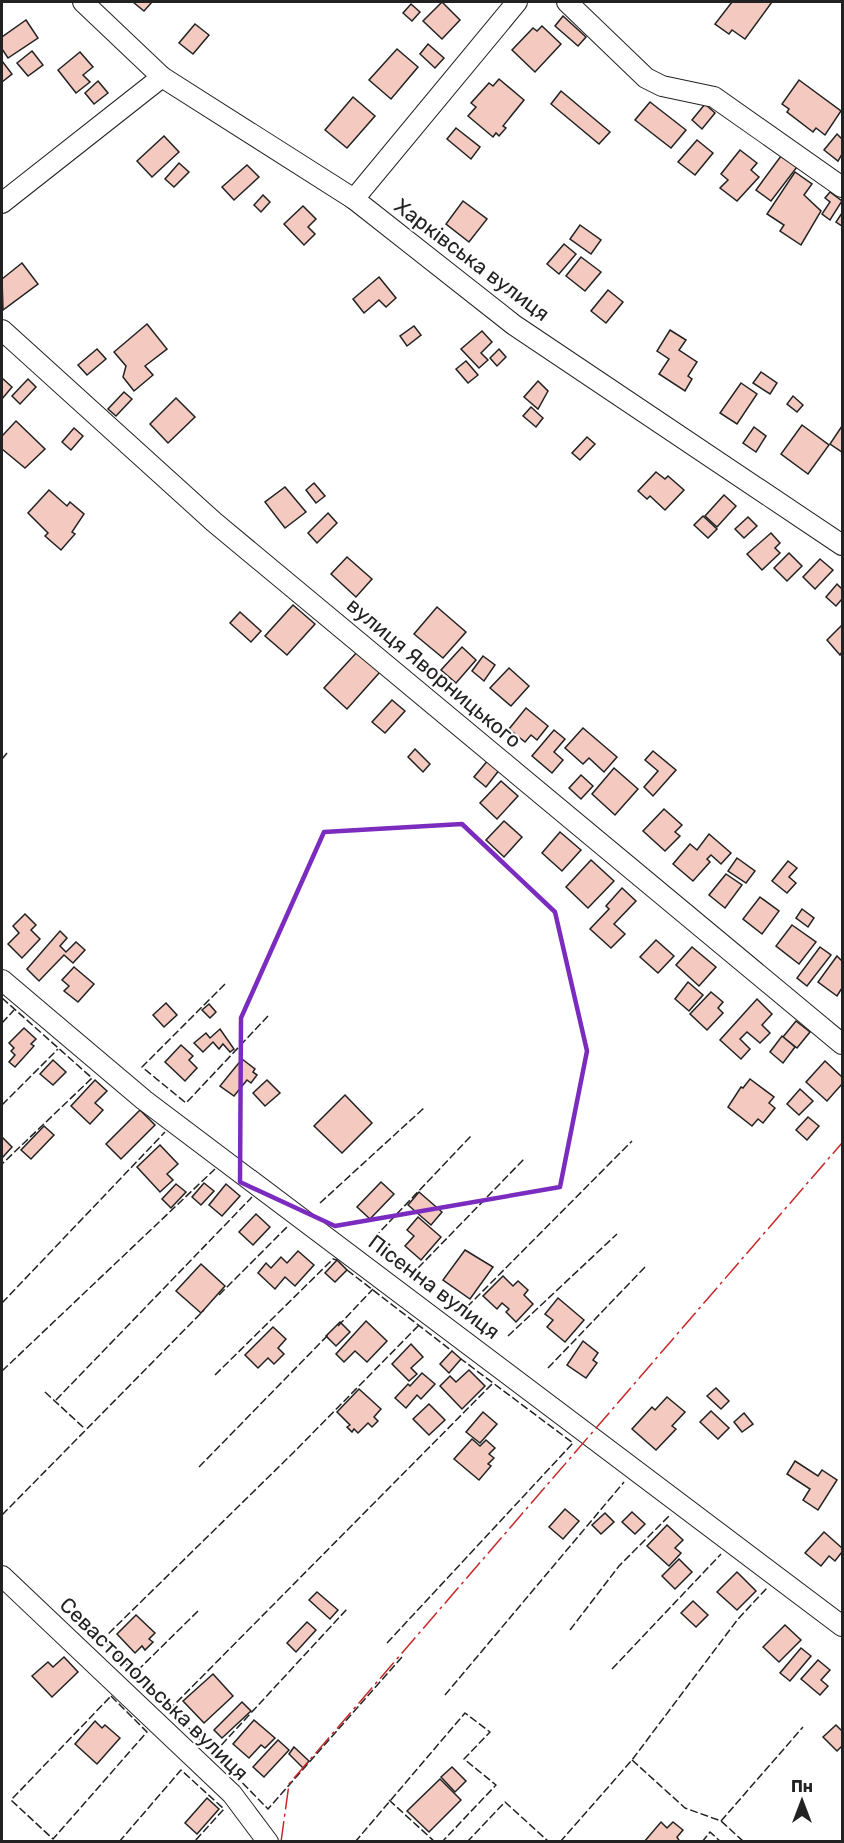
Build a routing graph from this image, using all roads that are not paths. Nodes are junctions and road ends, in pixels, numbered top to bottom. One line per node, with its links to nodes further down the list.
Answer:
1 (82, 2): 4 (street, Харківська вулиця)
2 (517, 2): 6 (street)
3 (567, 2): 5 (street)
4 (162, 77): 6 (street, Харківська вулиця); 7 (street)
5 (843, 188)
6 (354, 199): 9 (street, Харківська вулиця)
7 (2, 203)
8 (2, 330): 11 (street, вулиця Яворницького)
9 (843, 545)
10 (2, 980): 13 (street, Пісенна вулиця)
11 (843, 1044)
12 (2, 1576): 14 (street, Севастопольська вулиця)
13 (843, 1626)
14 (268, 1842)

